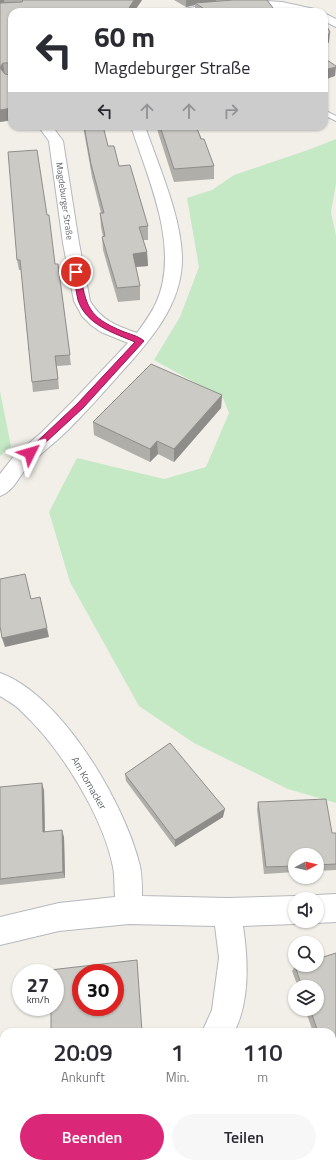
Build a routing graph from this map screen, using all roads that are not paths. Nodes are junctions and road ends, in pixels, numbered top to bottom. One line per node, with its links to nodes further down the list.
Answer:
1 (299, 4): 2 (street)
2 (211, 8)
3 (48, 130): 5 (street, Magdeburger Straße)
4 (139, 130): 5 (street)
5 (140, 341): 6 (street)
6 (0, 488)
7 (0, 683): 10 (street, Am Kornacker)
8 (336, 908): 9 (street)
9 (324, 909)
10 (128, 910): 12 (street); 13 (street)
11 (288, 910): 12 (street)
12 (227, 912): 14 (street)
13 (0, 931)
14 (219, 1028)

